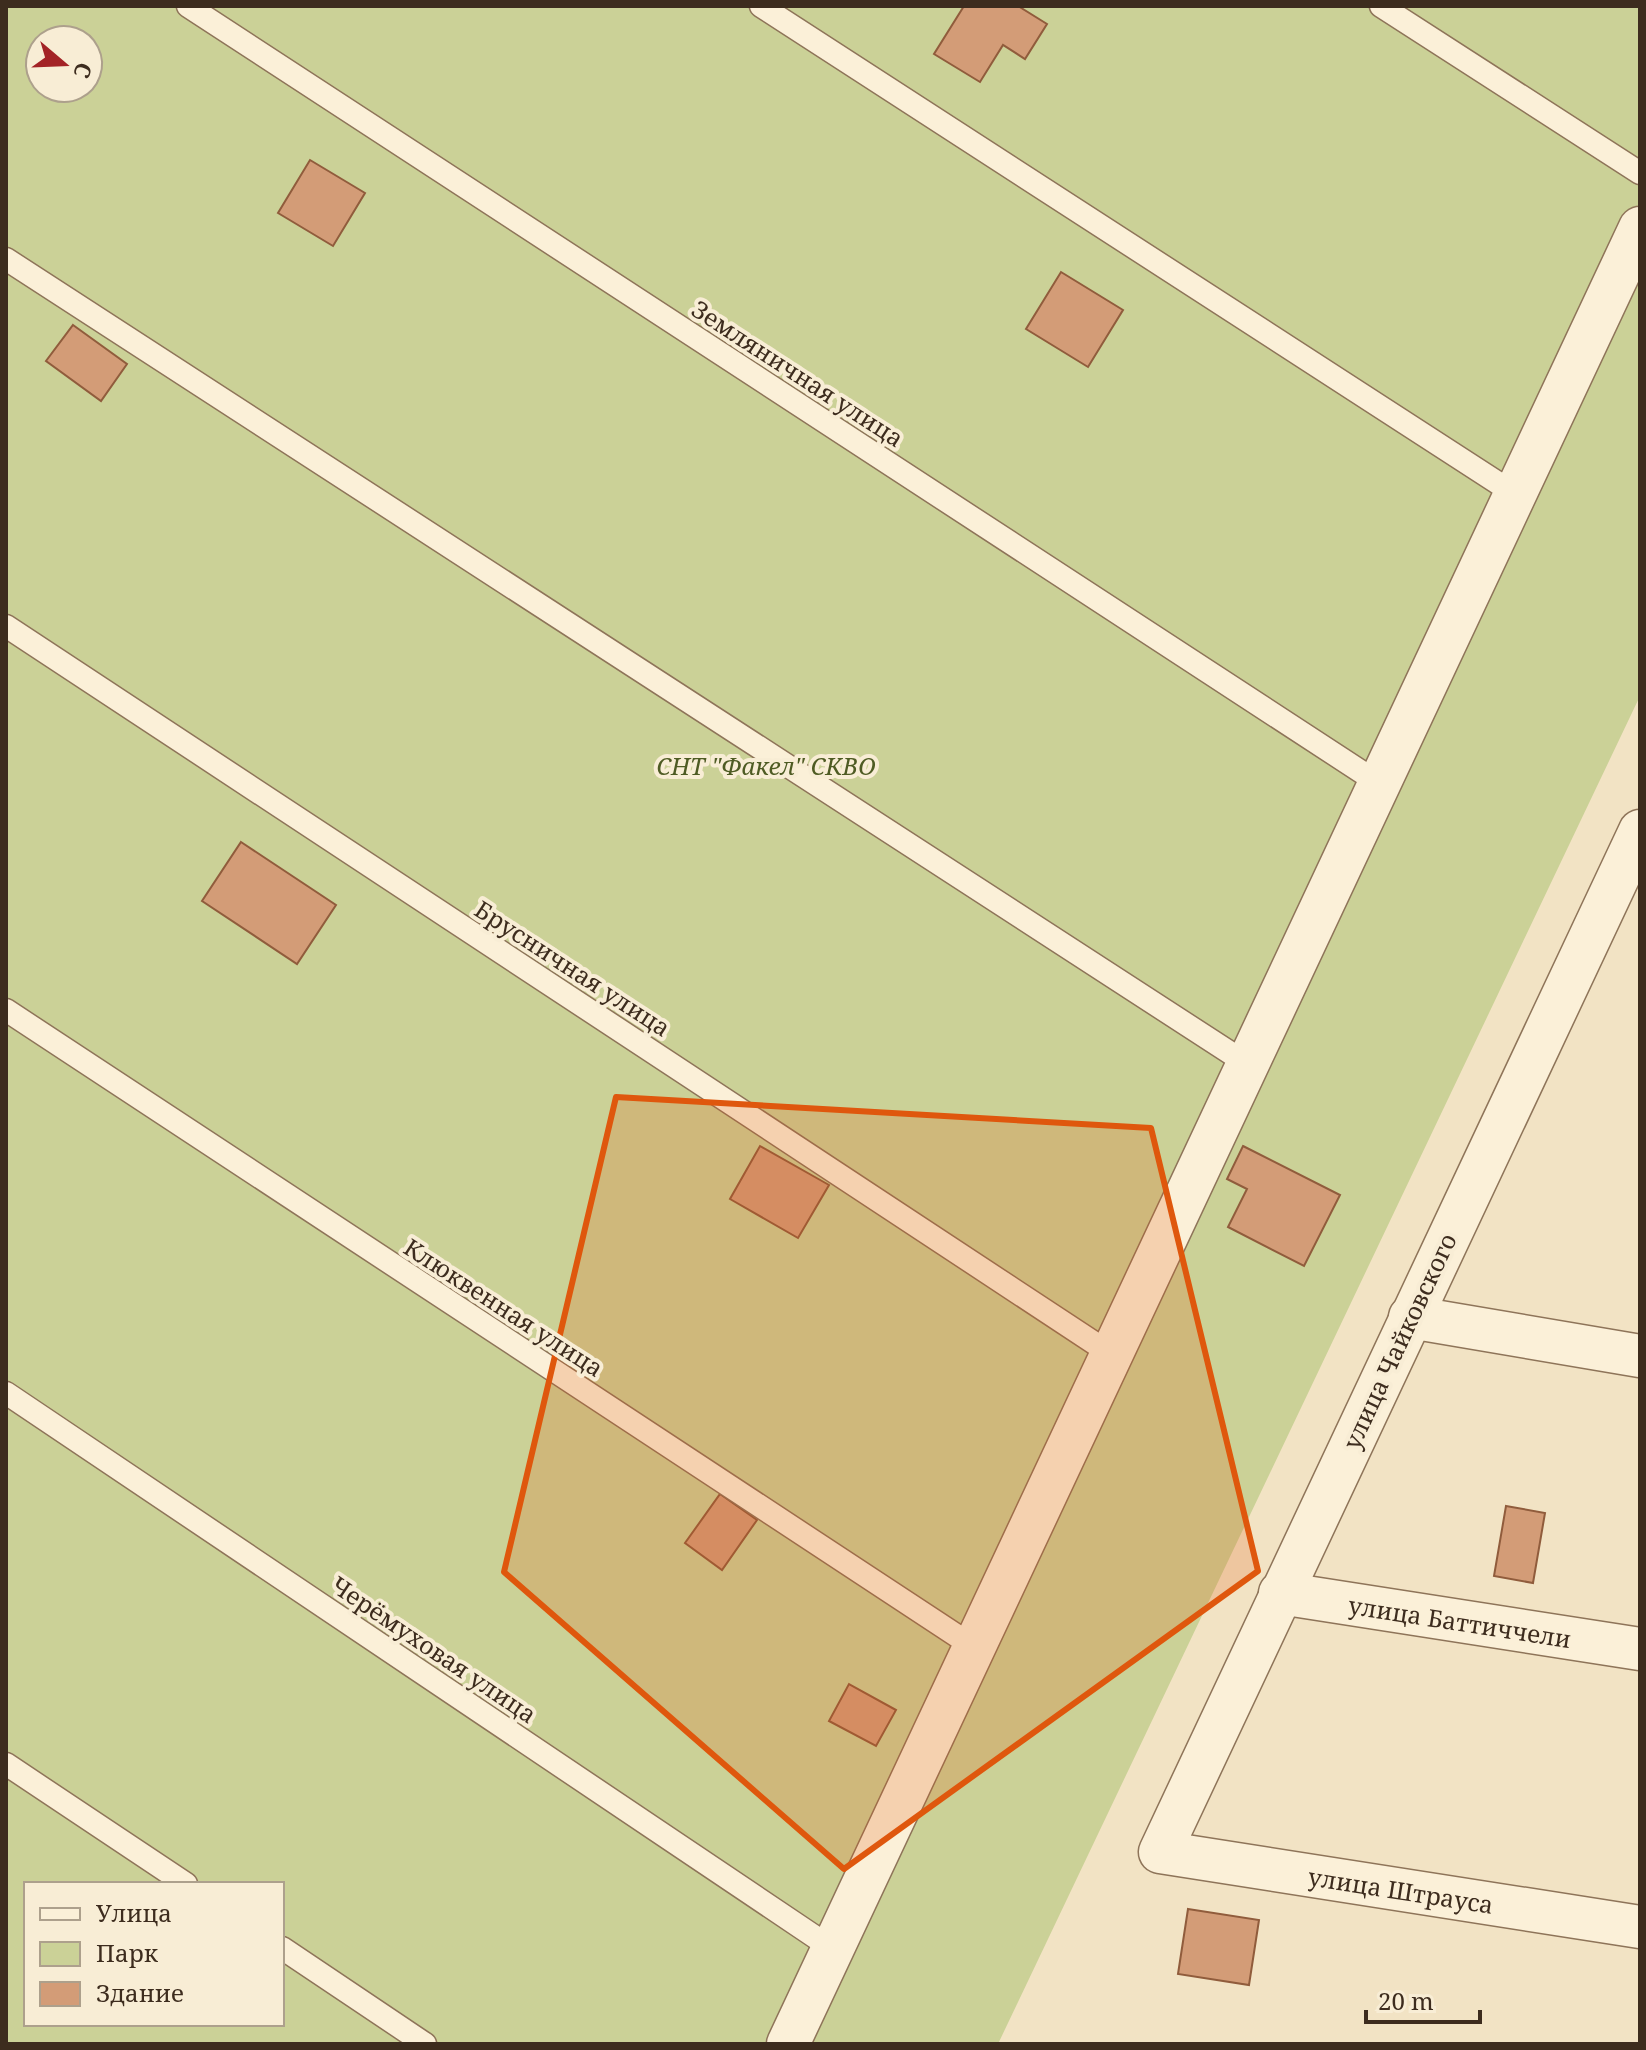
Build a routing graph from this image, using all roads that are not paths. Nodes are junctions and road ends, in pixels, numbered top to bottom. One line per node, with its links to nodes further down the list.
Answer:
1 (188, 6): 9 (lane, Земляничная улица)
2 (761, 6): 7 (lane)
3 (1381, 6): 4 (lane)
4 (1640, 173)
5 (1640, 228): 7 (street)
6 (6, 259): 12 (lane)
7 (1515, 494): 9 (street)
8 (6, 626): 14 (lane, Брусничная улица)
9 (1380, 784): 12 (street)
10 (1640, 831): 13 (street, улица Чайковского)
11 (6, 1010): 18 (lane, Клюквенная улица)
12 (1249, 1065): 14 (street)
13 (1410, 1317): 15 (street); 17 (street, улица Чайковского)
14 (1111, 1354): 18 (street)
15 (1640, 1356)
16 (6, 1393): 25 (lane, Черёмуховая улица)
17 (1280, 1593): 19 (street, улица Баттиччели); 21 (street, улица Чайковского)
18 (974, 1647): 25 (street)
19 (1640, 1649)
20 (6, 1764): 22 (lane)
21 (1160, 1852): 23 (street, улица Штрауса)
22 (183, 1882)
23 (1640, 1927)
24 (284, 1949): 26 (lane)
25 (833, 1949): 27 (street)
26 (425, 2044)
27 (788, 2044)

